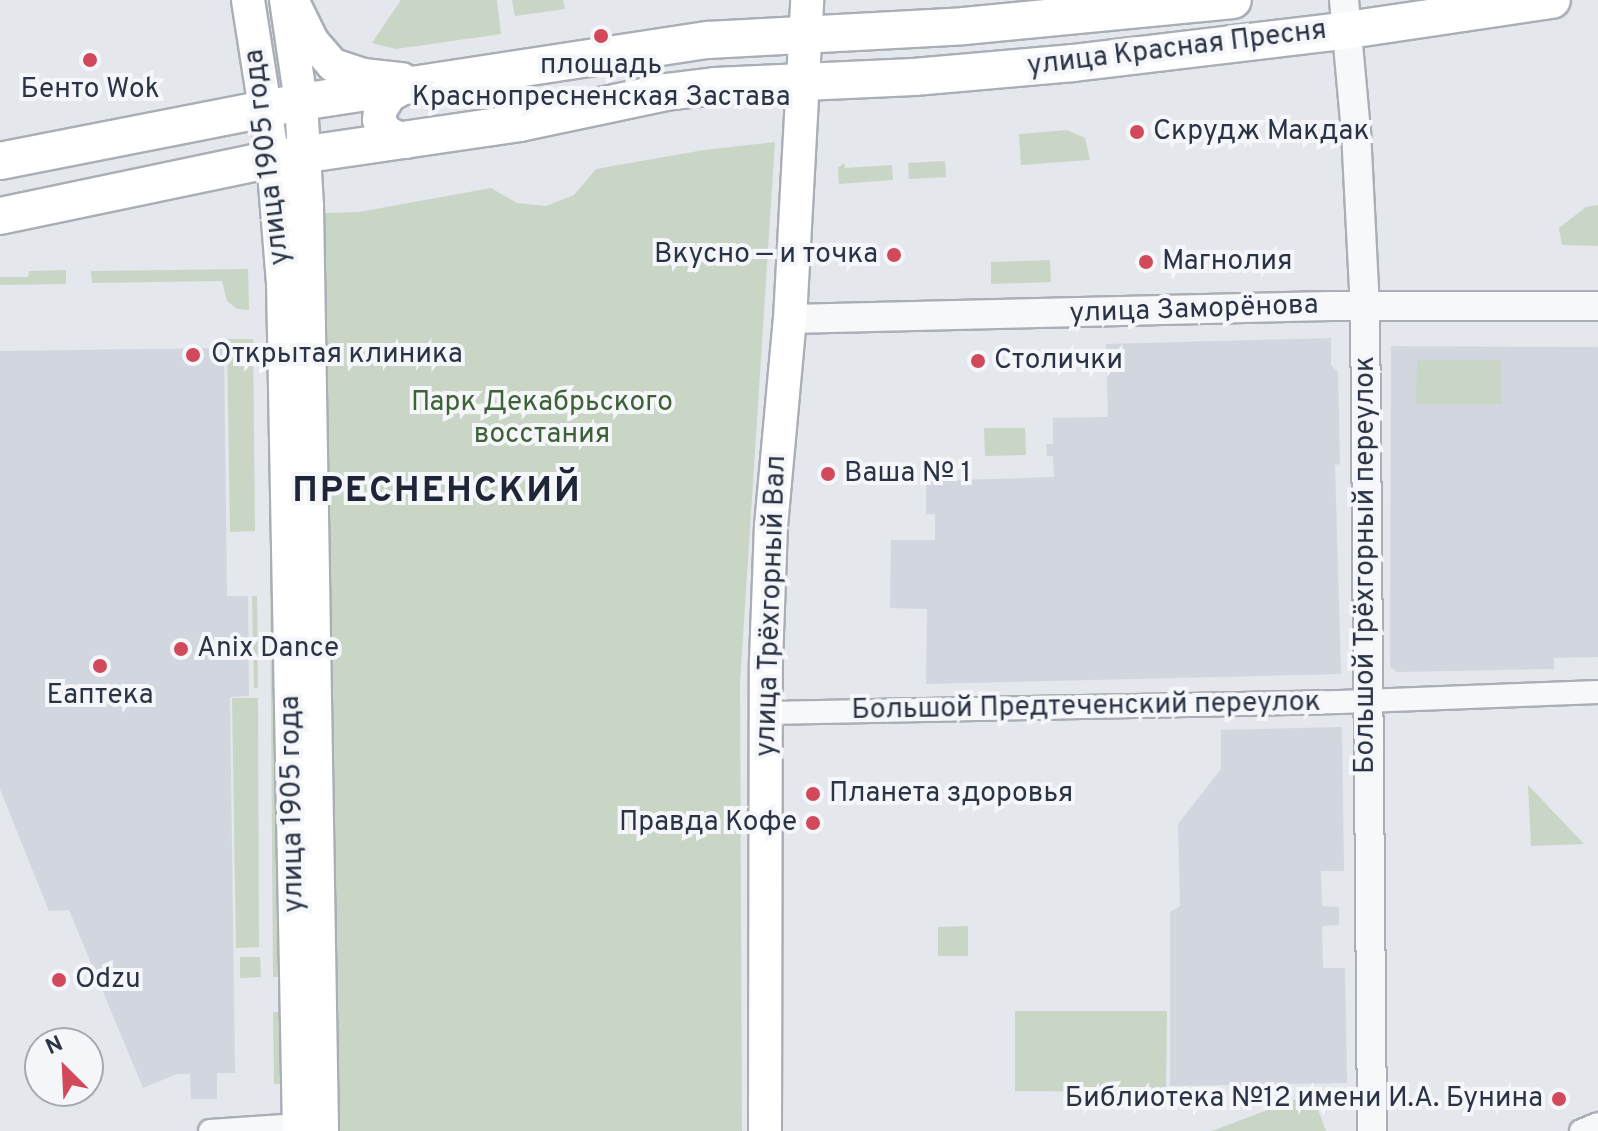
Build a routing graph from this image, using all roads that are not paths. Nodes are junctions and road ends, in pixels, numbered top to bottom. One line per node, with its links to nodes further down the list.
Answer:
1 (248, 0): 13 (main road, улица 1905 года)
2 (286, 0): 12 (main road, улица 1905 года)
3 (293, 0): 9 (main road)
4 (1233, 0): 7 (main road, улица Красная Пресня)
5 (1552, 0): 6 (main road, улица Красная Пресня)
6 (1346, 15): 10 (main road, улица Красная Пресня); 18 (street, Большой Трёхгорный переулок)
7 (805, 16): 8 (main road); 10 (main road, улица Трёхгорный Вал)
8 (708, 40): 9 (main road); 11 (main road)
9 (419, 82): 12 (main road); 14 (main road)
10 (801, 82): 11 (main road); 20 (main road, улица Трёхгорный Вал)
11 (715, 86): 14 (main road)
12 (301, 102): 13 (main road); 15 (main road, улица 1905 года)
13 (266, 109): 15 (main road, улица 1905 года); 16 (main road)
14 (406, 142): 15 (main road)
15 (289, 157): 17 (main road); 25 (main road, улица 1905 года)
16 (0, 161)
17 (0, 216)
18 (1365, 306): 19 (street, улица Заморёнова); 20 (street, улица Заморёнова); 22 (street, Большой Трёхгорный переулок)
19 (1598, 306)
20 (790, 319): 23 (main road, улица Трёхгорный Вал)
21 (1598, 692): 22 (street, Большой Предтеченский переулок)
22 (1366, 700): 23 (street, Большой Предтеченский переулок); 28 (street, Большой Трёхгорный переулок)
23 (766, 713): 27 (main road, улица Трёхгорный Вал)
24 (1598, 1124): 29 (street)
25 (306, 1129): 26 (street)
26 (210, 1131)
27 (765, 1131)
28 (1372, 1131)
29 (1581, 1131)

